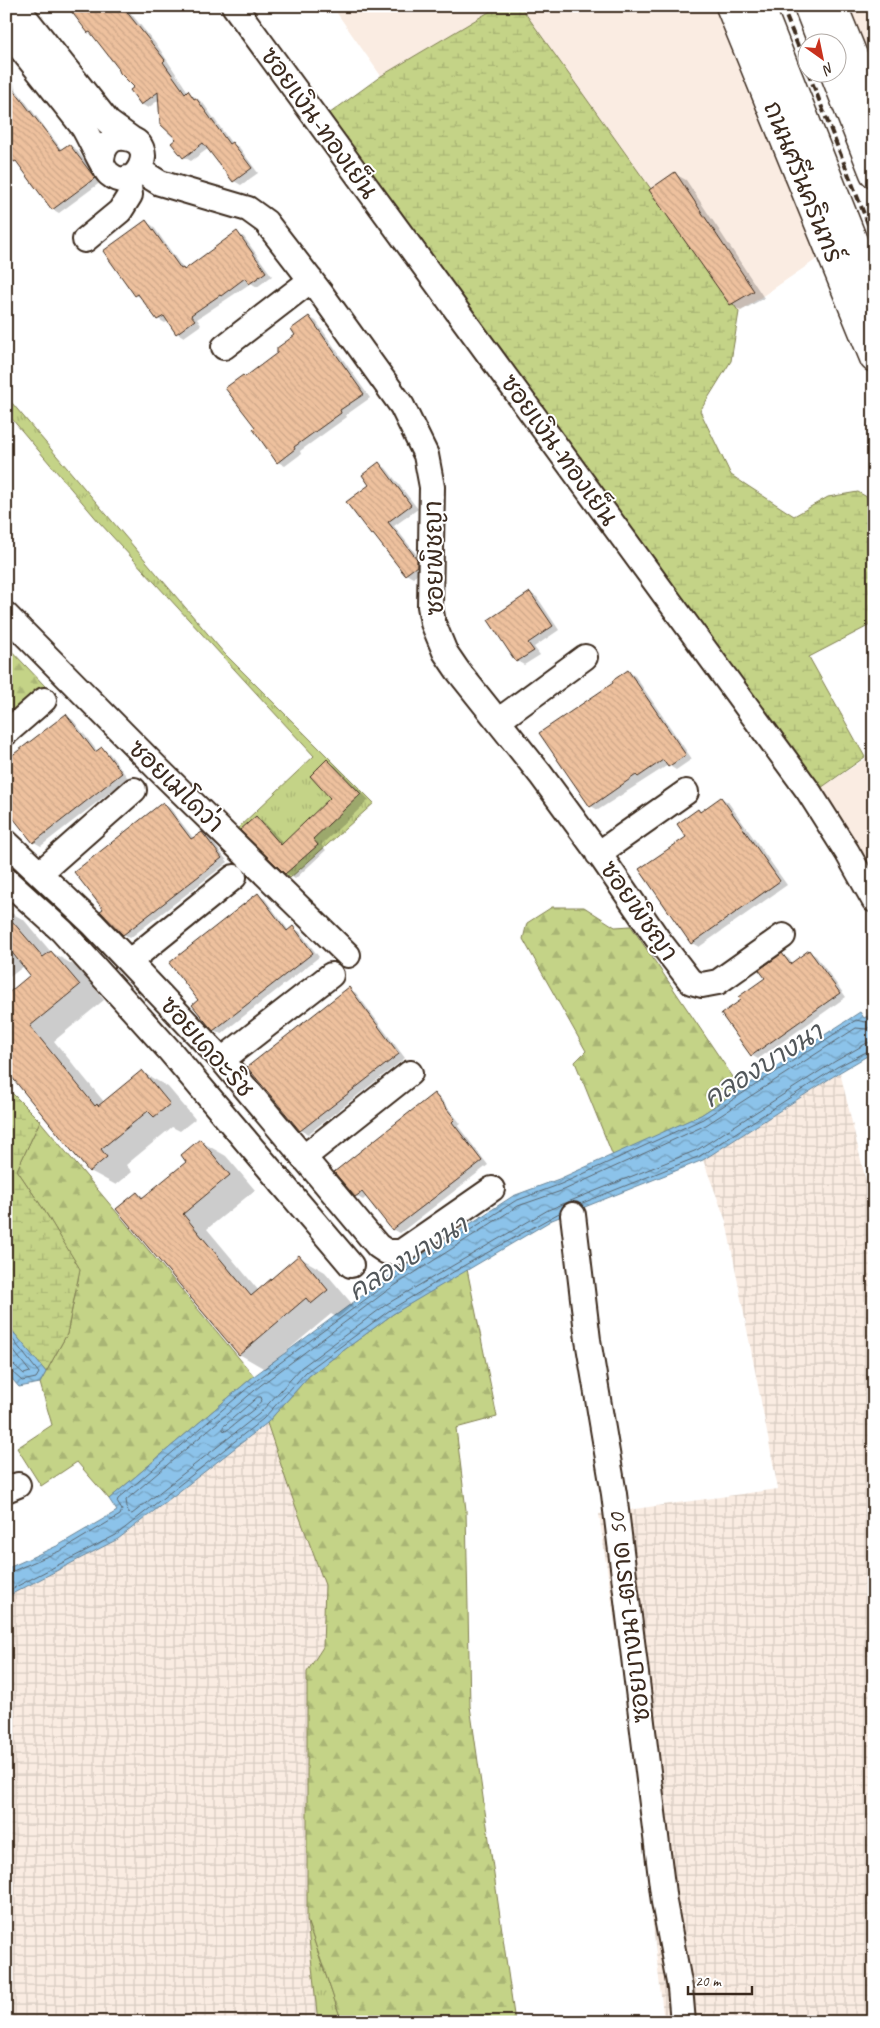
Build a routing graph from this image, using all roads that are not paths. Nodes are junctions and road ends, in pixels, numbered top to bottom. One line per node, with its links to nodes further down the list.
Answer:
1 (16, 6): 13 (street)
2 (234, 6): 34 (street, ซอยเงิน-ทองเย็น)
3 (730, 6): 10 (main road, ถนนศรีนครินทร์)
4 (744, 6): 10 (main road)
5 (760, 6): 19 (main road, ถนนศรีนครินทร์)
6 (808, 6): 9 (main road)
7 (833, 6): 12 (main road)
8 (6, 30): 14 (street, ซอยพิชญา)
9 (818, 32)
10 (744, 40): 21 (main road, ถนนศรีนครินทร์)
11 (838, 82): 15 (main road)
12 (874, 107)
13 (133, 140): 14 (street); 16 (street)
14 (102, 162): 16 (street, ซอยพิชญา)
15 (874, 173)
16 (134, 174): 17 (street); 18 (street, ซอยพิชญา)
17 (85, 240)
18 (311, 280): 20 (street); 25 (street, ซอยพิชญา)
19 (874, 294)
20 (224, 347)
21 (874, 358)
22 (6, 615): 36 (street, ซอยเมโดว่า)
23 (585, 657): 25 (street)
24 (44, 700): 26 (street)
25 (498, 721): 30 (street, ซอยพิชญา)
26 (6, 733)
27 (134, 790): 31 (street)
28 (686, 792): 30 (street)
29 (6, 842): 31 (street, ซอยเดอะริช)
30 (598, 854): 35 (street, ซอยพิชญา)
31 (40, 873): 37 (street, ซอยเดอะริช)
32 (234, 877): 37 (street)
33 (6, 880): 44 (street)
34 (874, 900)
35 (783, 936)
36 (348, 955)
37 (130, 961): 39 (street, ซอยเดอะริช)
38 (331, 975): 39 (street)
39 (222, 1060): 41 (street, ซอยเดอะริช)
40 (410, 1073): 41 (street)
41 (303, 1158): 42 (street, ซอยเดอะริช)
42 (492, 1189)
43 (574, 1215): 45 (street, ซอยบางนา-ตราด 50)
44 (351, 1265)
45 (683, 2022)

